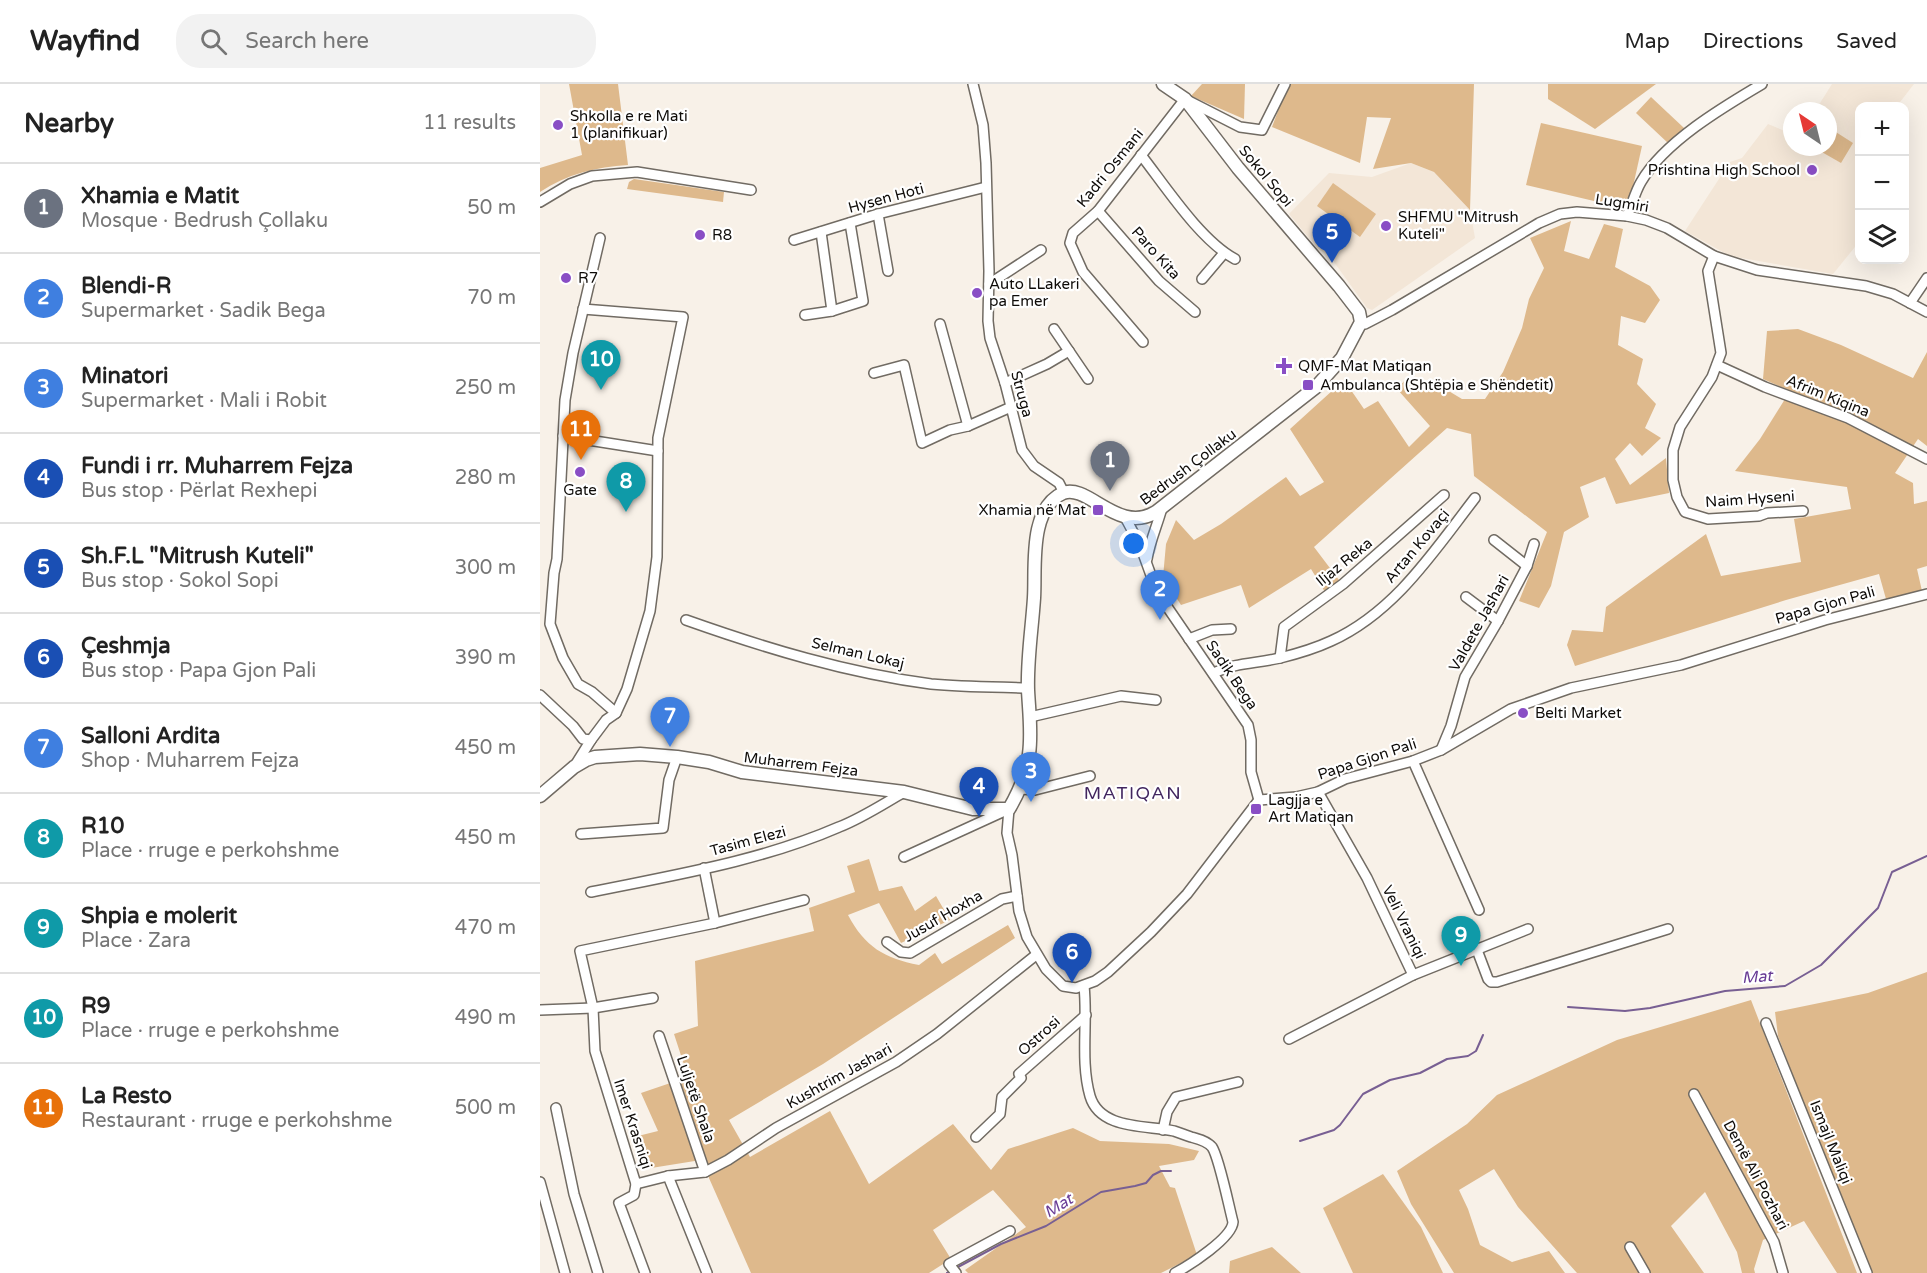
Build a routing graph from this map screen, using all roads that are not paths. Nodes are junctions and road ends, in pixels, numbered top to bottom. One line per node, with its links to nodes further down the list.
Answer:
1 (973, 84): 9 (street, Struga)
2 (1163, 84): 7 (street, Sokol Sopi)
3 (1285, 84): 7 (street)
4 (1749, 84): 6 (street)
5 (1762, 84): 6 (street)
6 (1742, 96): 14 (street)
7 (1185, 99): 8 (street, Kadri Osmani); 33 (street, Sokol Sopi)
8 (1141, 155): 12 (street, Kadri Osmani); 20 (street)
9 (986, 187): 13 (street, Hysen Hoti); 26 (street, Struga)
10 (751, 190): 11 (street)
11 (540, 202)
12 (1098, 211): 30 (street, Paro Kita); 36 (street, Kadri Osmani)
13 (878, 214): 15 (street, Hysen Hoti); 23 (street)
14 (1627, 216): 21 (street, Lugmiri); 33 (street, Lugmiri)
15 (850, 223): 16 (street, Hysen Hoti); 29 (street)
16 (820, 232): 18 (street, Hysen Hoti); 29 (street)
17 (600, 238): 28 (street)
18 (794, 240)
19 (1041, 250): 26 (street)
20 (1224, 253): 22 (street); 25 (street)
21 (1714, 256): 27 (street, Lugmiri); 38 (street, Naim Hyseni)
22 (1235, 259)
23 (888, 271)
24 (1927, 278): 27 (street)
25 (1202, 279)
26 (989, 284): 41 (street, Struga)
27 (1910, 303): 31 (street, Lugmiri)
28 (583, 309): 44 (street); 45 (street)
29 (832, 311): 32 (street)
30 (1195, 312)
31 (1927, 312)
32 (805, 315)
33 (1361, 322): 50 (street, Bedrush Çollaku)
34 (940, 324): 43 (street)
35 (1054, 329): 37 (street)
36 (1143, 342)
37 (1069, 351): 40 (street); 41 (street)
38 (1717, 365): 46 (street, Afrim Kiqina); 51 (street, Naim Hyseni)
39 (874, 373): 43 (street)
40 (1088, 379)
41 (1005, 383): 42 (street, Struga)
42 (1011, 407): 43 (street); 47 (street, Struga)
43 (968, 426)
44 (563, 436): 45 (street); 68 (street)
45 (658, 451): 68 (street)
46 (1927, 459)
47 (1064, 493): 52 (street, Bedrush Çollaku); 65 (street)
48 (1444, 495): 63 (street, Iljaz Reka)
49 (1476, 498): 63 (street, Artan Kovaçi)
50 (1162, 508): 52 (street, Bedrush Çollaku); 55 (street)
51 (1803, 511)
52 (1125, 517): 55 (street, Sadik Bega)
53 (1494, 540): 56 (street)
54 (1534, 544): 56 (street, Valdete Jashari)
55 (1146, 561): 62 (street, Sadik Bega)
56 (1527, 566): 60 (street, Valdete Jashari)
57 (1927, 594): 71 (street, Papa Gjon Pali)
58 (1466, 597): 60 (street)
59 (686, 620): 65 (street, Selman Lokaj)
60 (1498, 621): 71 (street, Valdete Jashari)
61 (1231, 629): 62 (street, Sadik Bega)
62 (1189, 639): 64 (street, Sadik Bega)
63 (1280, 658): 64 (street, Artan Kovaçi)
64 (1213, 673): 82 (street, Sadik Bega)
65 (1028, 688): 69 (street)
66 (540, 695): 70 (street)
67 (1156, 700): 69 (street)
68 (616, 713): 70 (street)
69 (1029, 717): 78 (street)
70 (591, 740): 74 (street)
71 (1441, 750): 73 (street, Papa Gjon Pali)
72 (677, 756): 74 (street, Muharrem Fejza); 79 (street, Muharrem Fejza); 84 (street)
73 (1413, 761): 80 (street, Papa Gjon Pali); 90 (street)
74 (574, 766): 76 (street, Muharrem Fejza)
75 (1090, 776): 78 (street)
76 (560, 778): 77 (street, Muharrem Fejza); 81 (street, Muharrem Fejza)
77 (540, 786)
78 (1021, 789): 83 (street)
79 (904, 792): 83 (street, Muharrem Fejza); 86 (street, Tasim Elezi)
80 (1318, 792): 82 (street, Papa Gjon Pali); 97 (street, Veli Vraniqi)
81 (540, 796)
82 (1259, 800): 98 (street)
83 (1009, 809): 85 (street); 88 (street)
84 (581, 834)
85 (903, 857)
86 (704, 868): 87 (street, Tasim Elezi); 91 (street)
87 (591, 892)
88 (1017, 896): 94 (street, Jusuf Hoxha); 96 (street)
89 (804, 900): 91 (street)
90 (1479, 910)
91 (715, 923): 100 (street, Imer Krasniqi)
92 (1528, 929): 95 (street)
93 (1668, 929): 95 (street)
94 (887, 942)
95 (1477, 950): 97 (street)
96 (1036, 955): 98 (street); 111 (street, Kushtrim Jashari)
97 (1413, 975): 105 (street, Veli Vraniqi)
98 (1084, 986): 102 (street)
99 (653, 998): 100 (street)
100 (593, 1008): 101 (street); 114 (street, Imer Krasniqi)
101 (540, 1010)
102 (1086, 1015): 109 (street); 110 (street, Ostrosi)
103 (1766, 1023): 125 (street, Ismajl Maliqi)
104 (659, 1036): 111 (street, Luljetë Shala)
105 (1289, 1039)
106 (1238, 1082): 109 (street)
107 (1695, 1094): 124 (street, Demë Ali Pozhari)
108 (556, 1108): 118 (street)
109 (1163, 1130): 122 (street)
110 (976, 1137)
111 (705, 1172): 112 (street, Kushtrim Jashari)
112 (668, 1176): 114 (street, Kushtrim Jashari); 120 (street)
113 (540, 1182): 117 (street)
114 (636, 1184): 119 (street, Imer Krasniqi)
115 (1010, 1232): 121 (street)
116 (1630, 1246): 123 (street)
117 (565, 1273)
118 (598, 1273)
119 (645, 1273)
120 (707, 1273)
121 (956, 1273)
122 (1175, 1273)
123 (1645, 1273)
124 (1783, 1273)
125 (1868, 1273)

